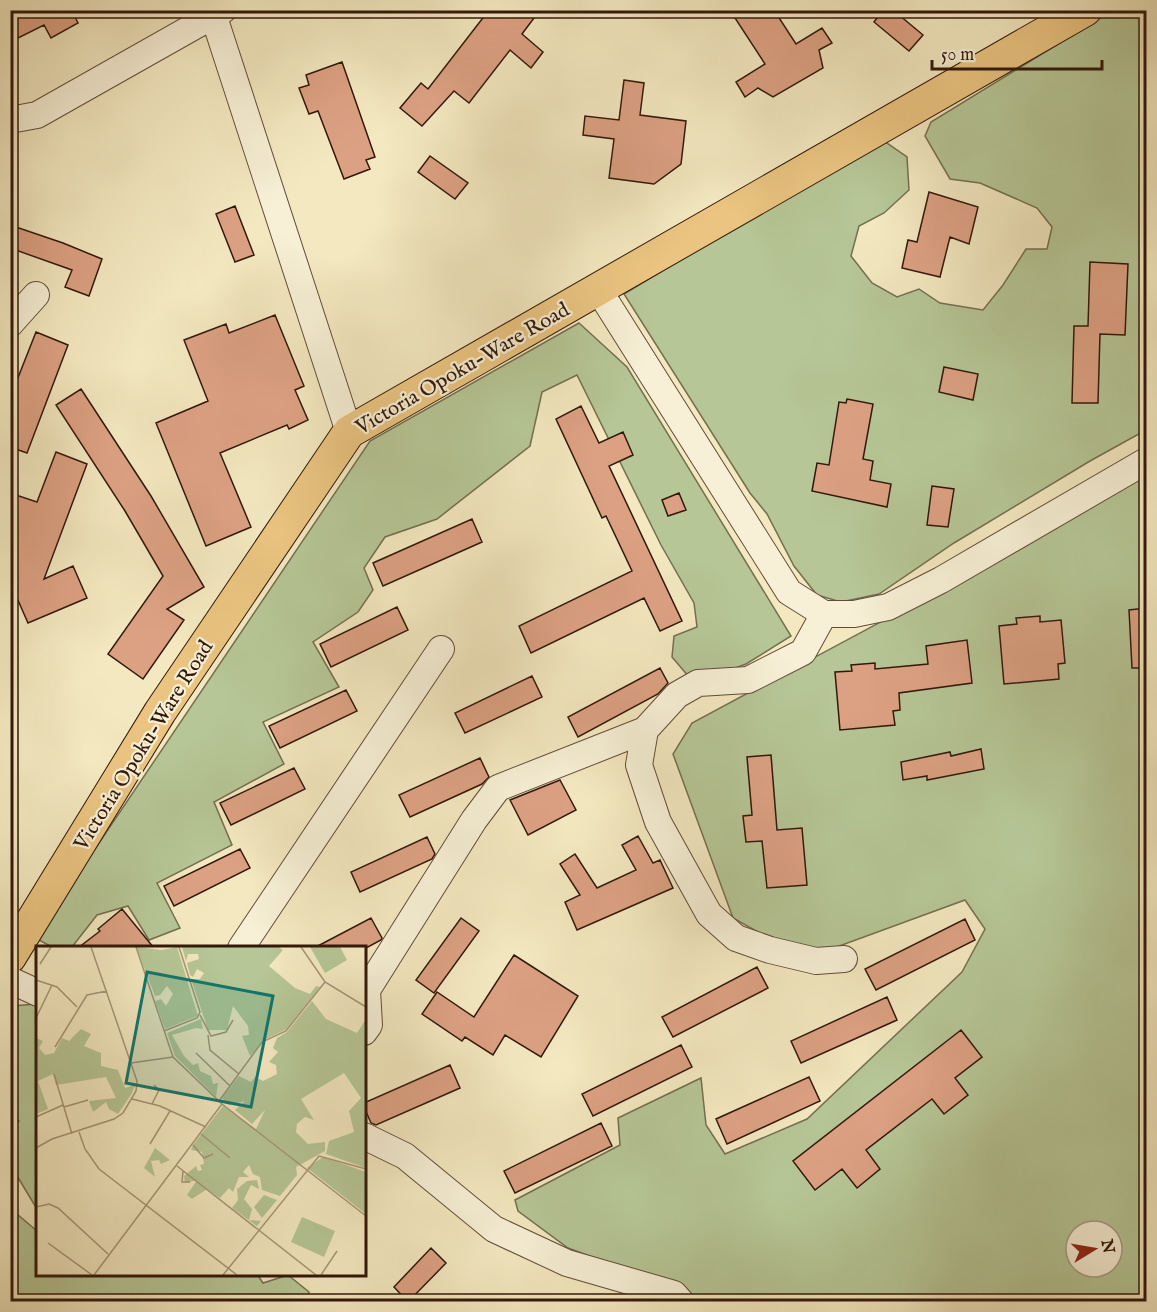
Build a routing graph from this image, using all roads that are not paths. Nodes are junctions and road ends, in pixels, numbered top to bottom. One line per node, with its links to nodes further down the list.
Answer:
1 (1084, 10): 4 (main road, Victoria Opoku-Ware Road)
2 (218, 14): 3 (street); 7 (street)
3 (10, 120)
4 (598, 289): 7 (main road, Victoria Opoku-Ware Road); 9 (street)
5 (36, 295): 6 (street)
6 (10, 324)
7 (349, 432): 13 (main road, Victoria Opoku-Ware Road)
8 (1146, 461): 9 (street)
9 (824, 614): 11 (street)
10 (441, 649): 12 (street)
11 (645, 730): 14 (street); 17 (street)
12 (242, 946)
13 (10, 957)
14 (844, 959)
15 (10, 980): 16 (street)
16 (36, 992)
17 (366, 1029)
18 (366, 1137): 19 (street)
19 (681, 1302)

